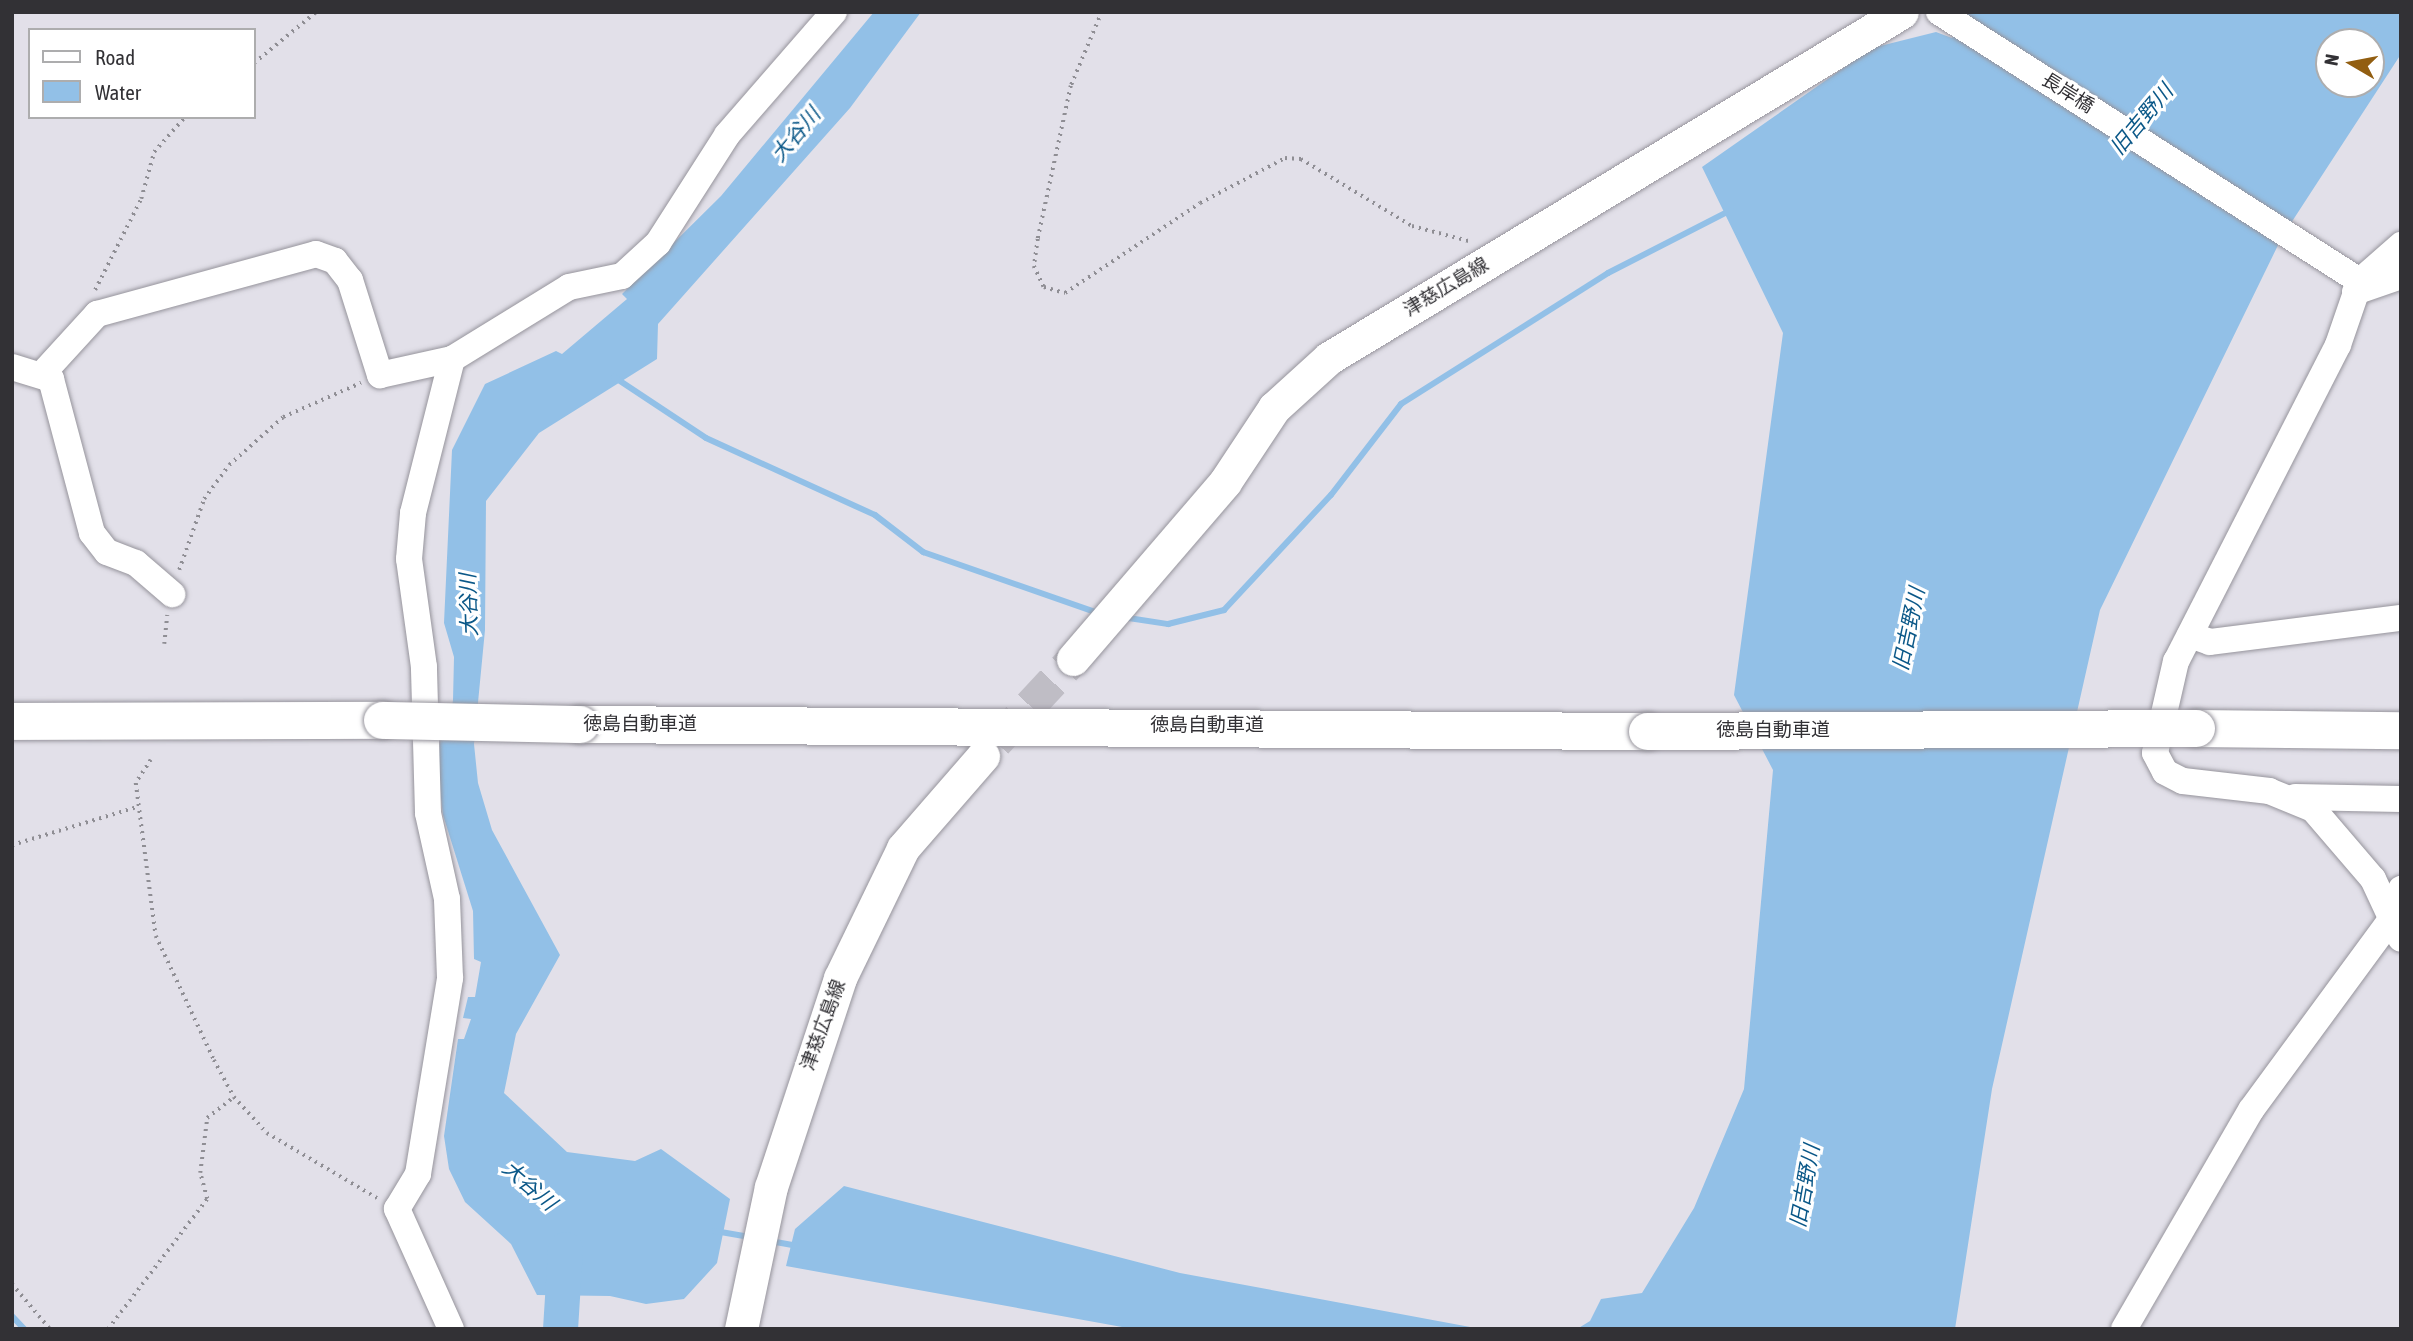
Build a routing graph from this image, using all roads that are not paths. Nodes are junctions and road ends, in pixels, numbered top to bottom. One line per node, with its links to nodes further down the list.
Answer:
1 (834, 12): 7 (street)
2 (1902, 12): 13 (main road, 津慈広島線)
3 (1946, 16): 6 (street, 長岸橋)
4 (2401, 246): 6 (street)
5 (2401, 276): 6 (street)
6 (2357, 287): 12 (street)
7 (452, 359): 9 (street); 23 (street)
8 (12, 367): 9 (street)
9 (44, 372): 10 (street)
10 (172, 594)
11 (2401, 618): 12 (street)
12 (2189, 635): 19 (street)
13 (1073, 659)
14 (2401, 718): 16 (highway)
15 (12, 721): 16 (highway, 徳島自動車道, bridge)
16 (2233, 728): 17 (highway, 徳島自動車道)
17 (2401, 730)
18 (983, 757): 24 (main road, 津慈広島線)
19 (2293, 797): 20 (street); 22 (street)
20 (2401, 799)
21 (2401, 889): 22 (street)
22 (2395, 930): 25 (street)
23 (451, 1329)
24 (741, 1329)
25 (2124, 1329)

